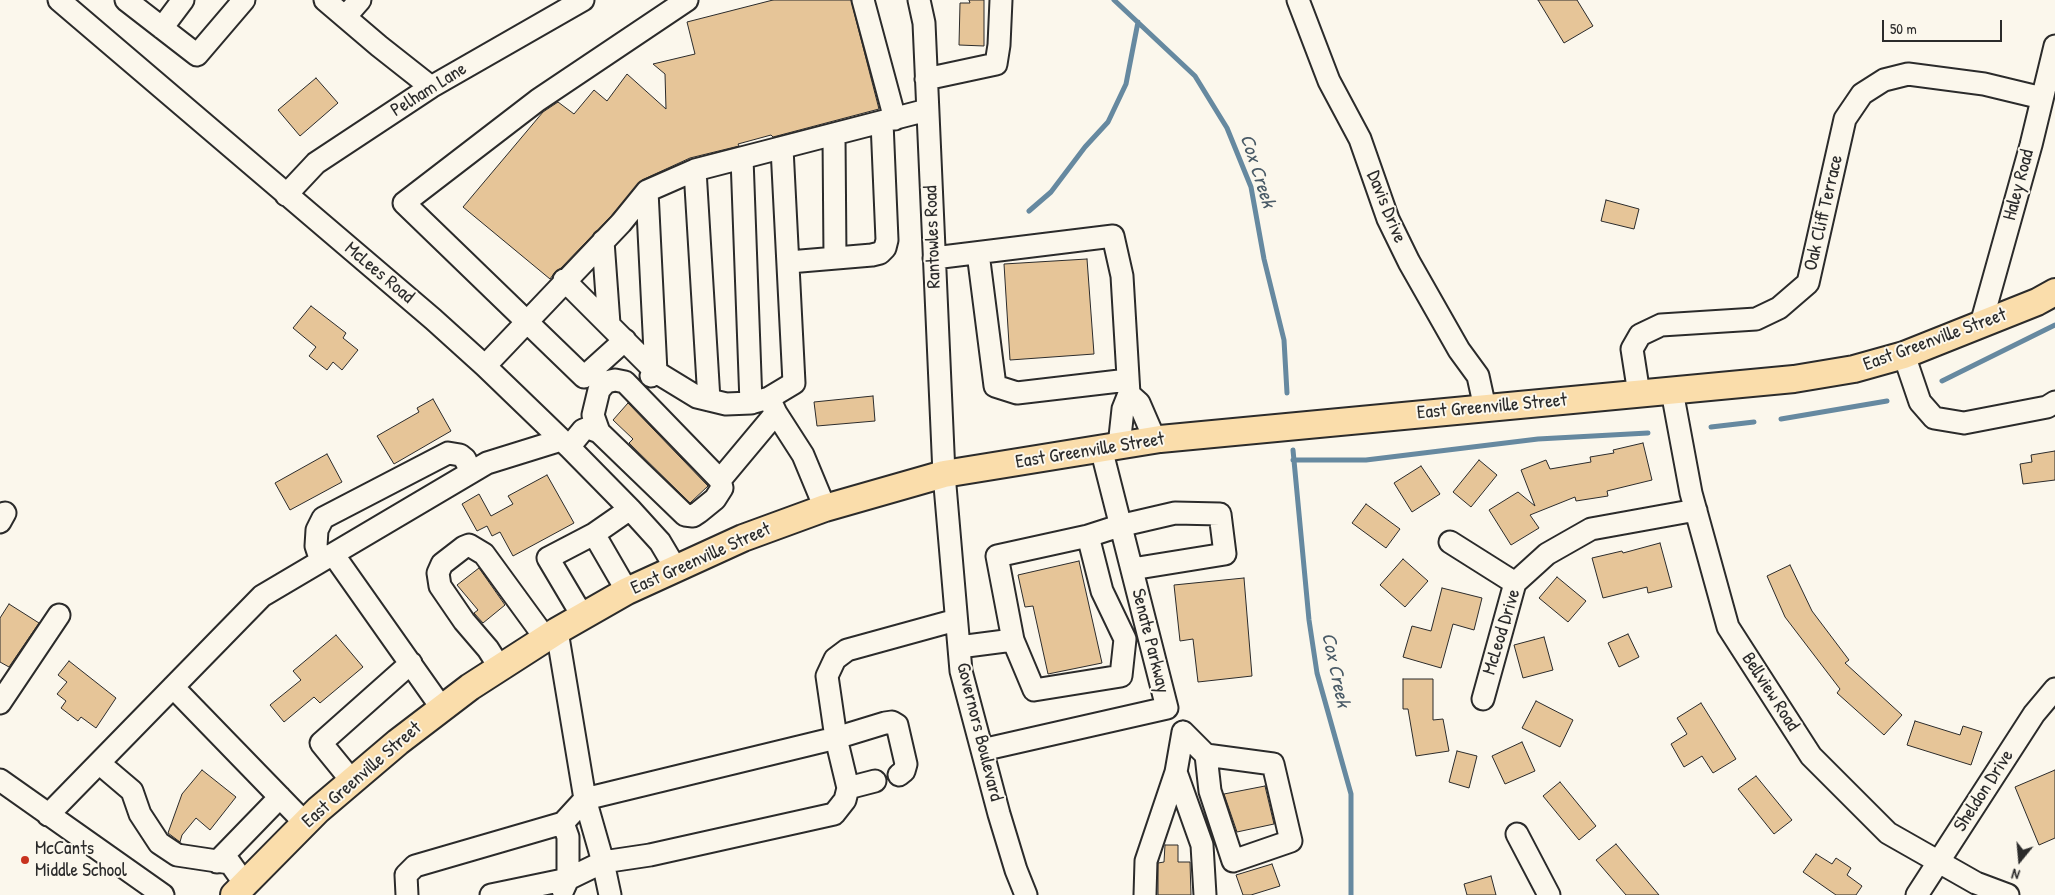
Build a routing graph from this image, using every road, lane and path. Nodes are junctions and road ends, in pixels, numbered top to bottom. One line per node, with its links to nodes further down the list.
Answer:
1 (59, 0): 26 (street, McLees Road)
2 (126, 0): 14 (street)
3 (183, 0): 14 (street)
4 (244, 0): 14 (street)
5 (325, 0): 13 (street)
6 (360, 0): 13 (street)
7 (583, 0): 17 (street, Pelham Lane)
8 (687, 0): 34 (street)
9 (863, 0): 20 (street)
10 (918, 0): 16 (street, Rantowles Road)
11 (1000, 0): 16 (street)
12 (1298, 0): 48 (street, Davis Drive)
13 (345, 17): 17 (street)
14 (162, 28)
15 (2055, 46): 18 (street, Haley Road)
16 (926, 79): 19 (street, Rantowles Road)
17 (431, 87): 26 (street, Pelham Lane)
18 (2042, 98): 36 (street, Haley Road); 44 (street, Oak Cliff Terrace)
19 (927, 110): 20 (street); 30 (street, Rantowles Road)
20 (888, 121): 21 (street); 29 (street)
21 (834, 136): 22 (street); 29 (street)
22 (782, 148): 23 (street); 31 (street)
23 (742, 158): 24 (street); 47 (street)
24 (695, 170): 25 (street); 45 (street)
25 (647, 191): 27 (street); 40 (street)
26 (286, 195): 39 (street, McLees Road)
27 (603, 241): 32 (street); 35 (street)
28 (978, 253): 30 (street); 41 (street); 41 (street)
29 (835, 258): 31 (street)
30 (934, 258): 54 (street, Rantowles Road)
31 (789, 262): 47 (street)
32 (564, 280): 34 (street); 35 (street)
33 (2055, 292): 36 (main road, East Greenville Street)
34 (526, 321): 37 (street); 39 (street)
35 (609, 324): 37 (street)
36 (1981, 324): 38 (main road, East Greenville Street)
37 (625, 340): 40 (street)
38 (1904, 354): 42 (main road, East Greenville Street); 46 (street)
39 (484, 366): 51 (street, McLees Road)
40 (656, 372): 43 (street); 45 (street)
41 (1129, 387): 50 (street); 52 (street)
42 (1672, 390): 44 (main road, East Greenville Street); 58 (street, Bellview Road)
43 (634, 391): 49 (street); 55 (street)
44 (1639, 394): 48 (main road, East Greenville Street)
45 (708, 400): 47 (street)
46 (2055, 402)
47 (765, 405): 55 (street); 56 (street)
48 (1485, 408): 50 (main road, East Greenville Street)
49 (599, 432): 51 (street); 55 (street)
50 (1155, 440): 52 (main road, East Greenville Street)
51 (565, 443): 53 (street); 57 (street, McLees Road)
52 (1110, 447): 54 (main road, East Greenville Street); 59 (street, Senate Parkway)
53 (471, 472): 63 (street); 63 (street)
54 (944, 474): 56 (main road, East Greenville Street); 70 (street, Governors Boulevard)
55 (720, 480)
56 (825, 508): 64 (main road, East Greenville Street)
57 (630, 509): 60 (street); 64 (street, McLees Road)
58 (1696, 510): 66 (street, McLeod Drive); 97 (street, Bellview Road)
59 (1119, 526): 61 (street); 65 (street, Senate Parkway); 65 (street)
60 (594, 534): 67 (street); 69 (street)
61 (1088, 536): 72 (street); 72 (street)
62 (1450, 542): 66 (street)
63 (327, 557): 74 (street); 76 (street)
64 (676, 568): 67 (main road, East Greenville Street)
65 (1132, 569): 82 (street, Senate Parkway)
66 (1515, 583): 78 (street, McLeod Drive)
67 (627, 591): 69 (main road, East Greenville Street)
68 (59, 614): 79 (street)
69 (583, 617): 71 (main road, East Greenville Street)
70 (956, 620): 73 (street, Governors Boulevard); 81 (street)
71 (552, 635): 75 (main road, East Greenville Street); 75 (street); 92 (street)
72 (1013, 640): 73 (street)
73 (959, 647): 82 (street, Governors Boulevard)
74 (411, 663): 80 (street); 88 (street)
75 (500, 668): 80 (main road, East Greenville Street)
76 (173, 687): 84 (street); 91 (street)
77 (2055, 689): 97 (street, Sheldon Drive)
78 (1483, 699)
79 (0, 703)
80 (441, 707): 88 (main road, East Greenville Street)
81 (836, 738): 86 (street); 90 (street); 92 (street)
82 (982, 750): 106 (street, Governors Boulevard)
83 (1206, 755): 83 (street); 85 (street)
84 (99, 763): 93 (street); 98 (street)
85 (1176, 772): 107 (street); 108 (street)
86 (899, 775)
87 (0, 780): 93 (street)
88 (352, 781): 94 (main road, East Greenville Street)
89 (875, 781): 90 (street)
90 (848, 788): 99 (street)
91 (280, 797): 94 (street); 98 (street)
92 (585, 798): 95 (street); 99 (street)
93 (48, 815): 102 (street)
94 (305, 823): 101 (main road, East Greenville Street)
95 (562, 823): 100 (street); 103 (street)
96 (1516, 834): 109 (street)
97 (1939, 861): 110 (street, Sheldon Drive); 111 (street, Bellview Road)
98 (217, 862): 101 (street)
99 (603, 862): 100 (street); 105 (street)
100 (564, 887): 104 (street)
101 (240, 890)
102 (163, 895)
103 (407, 895)
104 (491, 895)
105 (610, 895)
106 (1026, 895)
107 (1145, 895)
108 (1205, 895)
109 (1548, 895)
110 (1917, 895)
111 (2008, 895)

